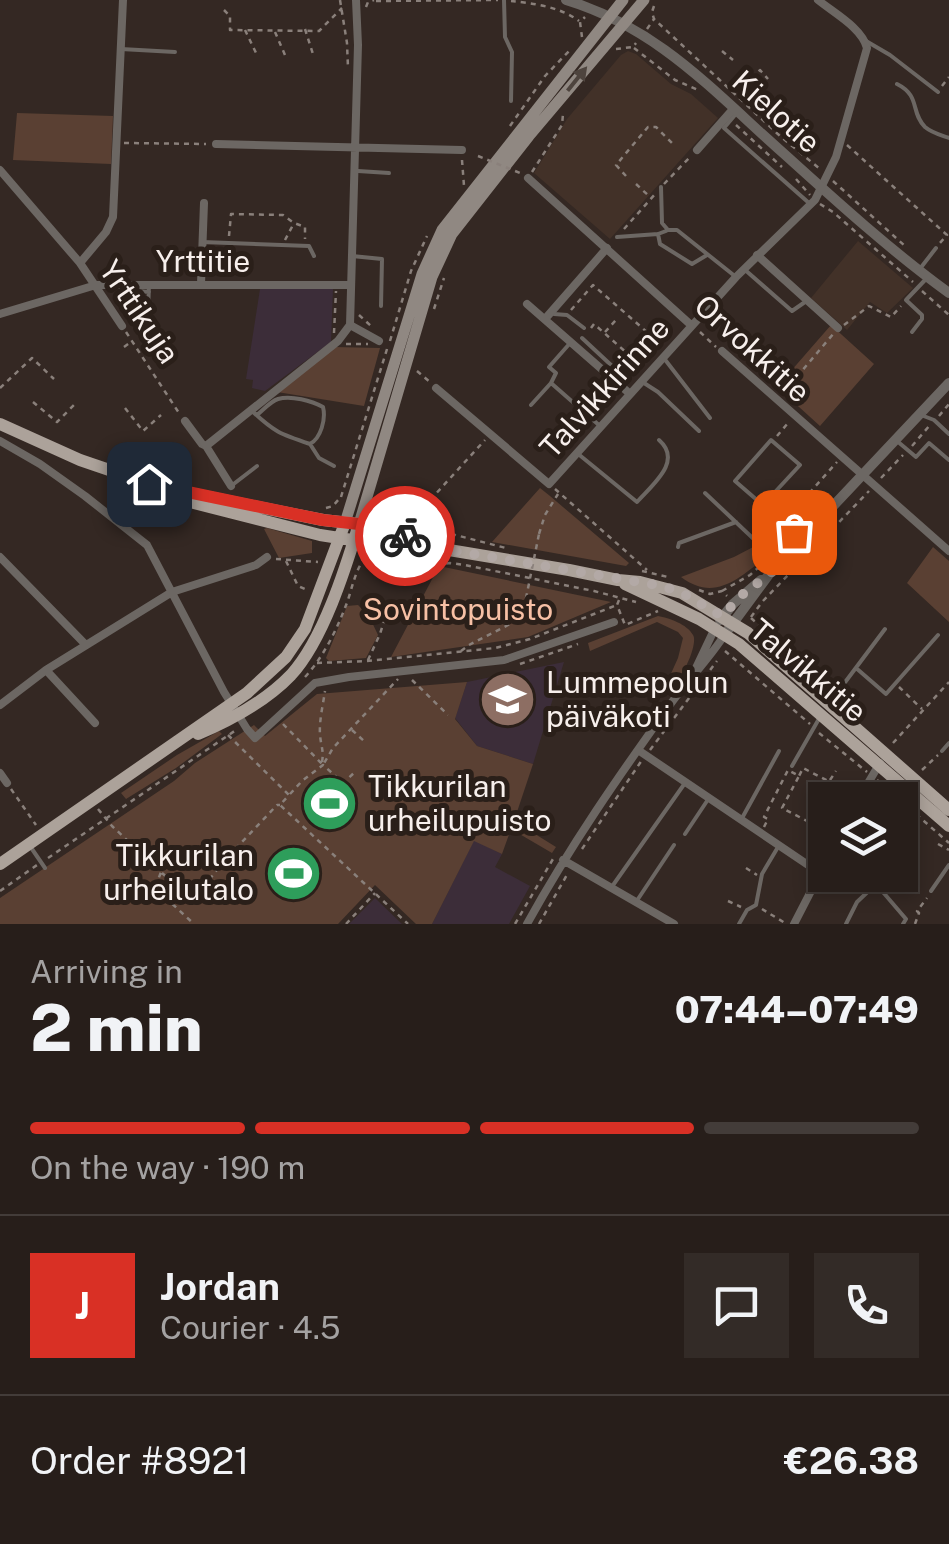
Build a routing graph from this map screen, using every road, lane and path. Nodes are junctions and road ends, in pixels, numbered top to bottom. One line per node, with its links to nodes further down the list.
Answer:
1 (123, 0): 23 (street)
2 (356, 0): 45 (street)
3 (374, 0): 4 (path); 11 (path)
4 (504, 0): 15 (path); 37 (lane)
5 (566, 0): 13 (street, Kielotie)
6 (624, 0): 13 (main road)
7 (659, 0): 9 (path)
8 (818, 0): 21 (street)
9 (648, 2): 14 (path); 16 (main road)
10 (342, 8): 18 (path)
11 (365, 9)
12 (224, 10): 17 (path)
13 (609, 16): 16 (street, Kielotie); 116 (main road)
14 (654, 19): 20 (path); 36 (path)
15 (580, 22)
16 (624, 22): 20 (street, Kielotie); 171 (main road, one-way to 16)
17 (246, 30): 19 (path); 29 (path)
18 (306, 30): 19 (path); 28 (path)
19 (274, 31): 27 (path)
20 (643, 34): 22 (path); 38 (street, Kielotie)
21 (866, 42): 35 (lane); 58 (street)
22 (633, 46): 24 (path); 34 (path)
23 (121, 49): 26 (lane); 41 (street)
24 (614, 50)
25 (722, 51): 30 (path)
26 (175, 52)
27 (285, 54)
28 (313, 54)
29 (257, 55)
30 (732, 60)
31 (949, 77): 35 (path)
32 (768, 79): 36 (path)
33 (898, 84): 40 (lane)
34 (702, 92)
35 (938, 92)
36 (737, 96): 49 (path)
37 (511, 102)
38 (734, 113): 47 (street); 51 (path); 58 (street, Kielotie); 63 (lane)
39 (550, 128): 55 (path)
40 (949, 138)
41 (118, 143): 43 (path); 79 (street)
42 (672, 143): 56 (path)
43 (216, 144): 45 (street)
44 (846, 144): 74 (path)
45 (354, 148): 46 (street); 53 (street)
46 (462, 150): 60 (path)
47 (697, 150): 61 (path)
48 (478, 156): 55 (path, bridge)
49 (813, 162): 50 (path); 58 (path)
50 (823, 163)
51 (781, 165)
52 (0, 170): 79 (street, Yrttikuja)
53 (353, 171): 54 (lane); 78 (street)
54 (389, 173)
55 (524, 175): 73 (street, Orvokkitie)
56 (626, 176)
57 (794, 176): 63 (path)
58 (824, 180): 63 (street); 82 (street, Kielotie); 82 (path)
59 (636, 184): 62 (path)
60 (464, 186)
61 (662, 187): 62 (path); 66 (lane)
62 (652, 198): 68 (path)
63 (813, 202): 76 (street, Talvikkirinne); 87 (path)
64 (204, 204): 69 (street)
65 (294, 224): 70 (path); 71 (path); 72 (path)
66 (668, 230): 67 (lane); 75 (lane)
67 (658, 234): 68 (lane); 75 (lane)
68 (616, 238)
69 (202, 242): 70 (lane); 84 (street)
70 (228, 242): 71 (lane)
71 (282, 245): 72 (lane)
72 (305, 246): 77 (lane)
73 (607, 248): 100 (street); 104 (street, Orvokkitie)
74 (936, 248): 82 (lane)
75 (707, 255): 83 (lane)
76 (758, 255): 81 (street, Talvikkirinne); 91 (street)
77 (314, 256)
78 (352, 256): 86 (street); 95 (lane)
79 (80, 263): 85 (street, Yrttikuja)
80 (447, 268): 102 (path)
81 (744, 268): 83 (street, Talvikkirinne); 91 (lane)
82 (924, 270): 87 (lane); 90 (street, Kielotie)
83 (736, 277): 104 (street, Talvikkirinne)
84 (201, 284): 86 (street, Yrttitie); 88 (street, Yrttitie)
85 (96, 285): 88 (street, Yrttitie); 96 (street, Yrttitie); 105 (street, Yrttikuja)
86 (351, 285): 103 (street)
87 (918, 287): 92 (lane); 99 (path)
88 (149, 288): 89 (lane); 97 (lane)
89 (139, 291)
90 (949, 296)
91 (808, 300): 107 (street)
92 (906, 300): 107 (path); 109 (lane)
93 (359, 302): 113 (path)
94 (528, 304): 100 (street)
95 (380, 306)
96 (0, 314)
97 (148, 314)
98 (567, 314): 100 (lane); 106 (lane); 108 (path)
99 (949, 315)
100 (547, 317): 114 (street)
101 (616, 320): 110 (path)
102 (430, 322)
103 (350, 325): 113 (street); 135 (street)
104 (691, 325): 117 (path, Orvokkitie); 118 (street, Talvikkirinne)
105 (122, 326): 112 (path, Yrttikuja)
106 (584, 328)
107 (838, 328): 129 (path)
108 (646, 332): 110 (path); 118 (path)
109 (912, 332)
110 (604, 334): 111 (path)
111 (582, 338): 120 (lane)
112 (132, 341): 115 (path); 140 (path, Yrttikuja)
113 (380, 341): 116 (path)
114 (571, 342): 120 (street); 123 (lane)
115 (124, 347)
116 (399, 352): 171 (main road)
117 (722, 352): 129 (street, Orvokkitie)
118 (665, 354): 122 (street, Talvikkirinne); 139 (lane)
119 (416, 370): 126 (path)
120 (605, 372): 128 (street)
121 (54, 379): 125 (path)
122 (640, 381): 128 (street, Talvikkirinne); 144 (lane)
123 (551, 383): 133 (lane); 143 (lane)
124 (949, 384): 137 (street)
125 (0, 388)
126 (436, 388): 146 (street, Talvikkirinne)
127 (949, 392): 137 (street)
128 (629, 393): 143 (street, Talvikkirinne)
129 (777, 401): 138 (street, Orvokkitie)
130 (33, 402): 131 (path)
131 (77, 402)
132 (949, 404): 141 (path)
133 (531, 405)
134 (125, 408): 136 (path)
135 (254, 413): 151 (lane); 151 (lane); 152 (street)
136 (161, 415)
137 (921, 415): 141 (lane); 150 (street)
138 (794, 416): 149 (path); 155 (street, Orvokkitie)
139 (710, 418)
140 (185, 420): 152 (street)
141 (934, 420): 145 (lane); 153 (path)
142 (0, 424): 163 (main road, Talvikkitie)
143 (600, 426): 154 (street, Talvikkirinne)
144 (699, 432)
145 (949, 434)
146 (489, 435): 160 (street, Talvikkirinne); 169 (path)
147 (659, 440): 154 (lane)
148 (0, 441): 190 (street)
149 (772, 441): 166 (lane); 166 (lane)
150 (897, 441): 153 (lane); 159 (street)
151 (310, 444): 158 (lane)
152 (206, 446): 162 (street)
153 (908, 450): 156 (lane); 161 (path)
154 (576, 452): 160 (street, Talvikkirinne)
155 (842, 457): 159 (street, Orvokkitie); 167 (path)
156 (949, 460)
157 (257, 466): 162 (lane)
158 (334, 466)
159 (864, 476): 161 (street, Orvokkitie); 172 (street)
160 (549, 484): 164 (path)
161 (874, 485): 178 (street, Orvokkitie); 197 (path)
162 (231, 486)
163 (162, 488): 171 (main road, Talvikkitie); 173 (main road, Talvikkitie)
164 (559, 492): 187 (path); 203 (path, bridge)
165 (705, 493): 170 (lane)
166 (763, 505): 172 (lane)
167 (796, 508)
168 (382, 517): 169 (path)
169 (410, 522): 175 (path)
170 (736, 522): 174 (lane); 185 (lane)
171 (352, 524): 173 (main road); 176 (main road, Talvikkitie)
172 (802, 539): 185 (street)
173 (346, 540): 176 (main road, Talvikkitie); 216 (main road)
174 (678, 547)
175 (507, 548)
176 (449, 550): 200 (main road, Talvikkitie)
177 (521, 551): 179 (path)
178 (949, 551)
179 (541, 554)
180 (320, 555): 184 (path)
181 (367, 555): 192 (path)
182 (0, 557): 202 (street)
183 (267, 557): 184 (path); 190 (street)
184 (286, 560): 191 (path)
185 (780, 563): 197 (street)
186 (634, 570): 187 (path)
187 (648, 571): 188 (path)
188 (674, 580)
189 (689, 586): 197 (path)
190 (172, 592): 202 (street); 216 (street)
191 (306, 598)
192 (620, 598): 193 (path); 195 (path)
193 (639, 603)
194 (376, 604): 204 (path)
195 (617, 605): 196 (path); 203 (path)
196 (649, 606)
197 (742, 611): 200 (street); 214 (path)
198 (614, 622): 208 (street)
199 (885, 629): 206 (lane)
200 (723, 633): 209 (street); 209 (street); 214 (main road, Talvikkitie); 221 (path); 228 (path)
201 (938, 635): 213 (lane)
202 (86, 645): 207 (street)
203 (459, 653): 204 (path)
204 (368, 661): 205 (path)
205 (316, 663)
206 (856, 668): 213 (lane); 214 (lane)
207 (46, 670): 215 (street); 220 (street)
208 (397, 672): 211 (street); 222 (path)
209 (692, 676): 228 (street)
210 (411, 679): 218 (path)
211 (324, 681): 219 (street); 232 (path)
212 (949, 682): 217 (path)
213 (895, 684): 217 (path)
214 (829, 704): 221 (lane); 230 (main road, Talvikkitie)
215 (0, 705)
216 (235, 709): 219 (street); 262 (main road)
217 (924, 710): 230 (path)
218 (448, 715)
219 (277, 718): 232 (path)
220 (94, 724)
221 (814, 728): 229 (path); 233 (lane)
222 (350, 730): 224 (path); 232 (path)
223 (228, 736): 247 (path)
224 (364, 742)
225 (949, 744): 227 (lane)
226 (778, 751): 255 (lane)
227 (942, 751): 234 (path)
228 (642, 753): 241 (street); 266 (street); 270 (path)
229 (846, 755): 230 (path); 231 (path)
230 (886, 758): 242 (street); 243 (path); 253 (main road, Talvikkitie); 257 (main road, Talvikkitie)
231 (842, 760)
232 (322, 764): 240 (path); 247 (path)
233 (792, 766)
234 (921, 770)
235 (356, 771): 240 (path)
236 (836, 772): 239 (path)
237 (0, 773): 244 (street)
238 (799, 776): 239 (path); 239 (path); 258 (path)
239 (828, 781)
240 (344, 782): 245 (path); 246 (path)
241 (686, 782): 250 (street); 276 (lane)
242 (870, 782)
243 (894, 782)
244 (7, 783): 256 (path)
245 (352, 790): 248 (path); 249 (path)
246 (335, 791)
247 (289, 795): 251 (path)
248 (347, 795)
249 (357, 795)
250 (709, 798): 255 (street); 259 (lane)
251 (280, 806): 273 (path); 281 (path)
252 (98, 809): 273 (path)
253 (949, 810)
254 (918, 816): 260 (path)
255 (741, 820): 264 (street)
256 (36, 825)
257 (949, 826)
258 (764, 828)
259 (685, 834)
260 (949, 843)
261 (938, 844): 265 (path)
262 (29, 845): 268 (main road); 271 (lane)
263 (674, 846): 283 (lane)
264 (779, 846): 267 (street); 274 (lane)
265 (949, 850)
266 (563, 860): 270 (street); 289 (street)
267 (808, 861)
268 (0, 864)
269 (949, 864): 277 (lane)
270 (572, 865): 276 (street); 290 (path)
271 (45, 868)
272 (746, 868): 274 (path)
273 (161, 872): 286 (path)
274 (760, 877): 284 (lane)
275 (918, 887): 297 (path)
276 (611, 888): 283 (street)
277 (931, 891)
278 (811, 892): 294 (street)
279 (870, 892): 295 (lane)
280 (883, 892): 296 (lane)
281 (375, 893): 287 (path); 288 (path)
282 (728, 900): 285 (path)
283 (636, 902): 291 (street)
284 (756, 906): 285 (lane); 293 (path)
285 (747, 910): 292 (lane)
286 (194, 924)
287 (346, 924)
288 (408, 924)
289 (527, 924)
290 (539, 924)
291 (674, 924)
292 (738, 924)
293 (787, 924)
294 (794, 924)
295 (846, 924)
296 (903, 924)
297 (915, 924)

